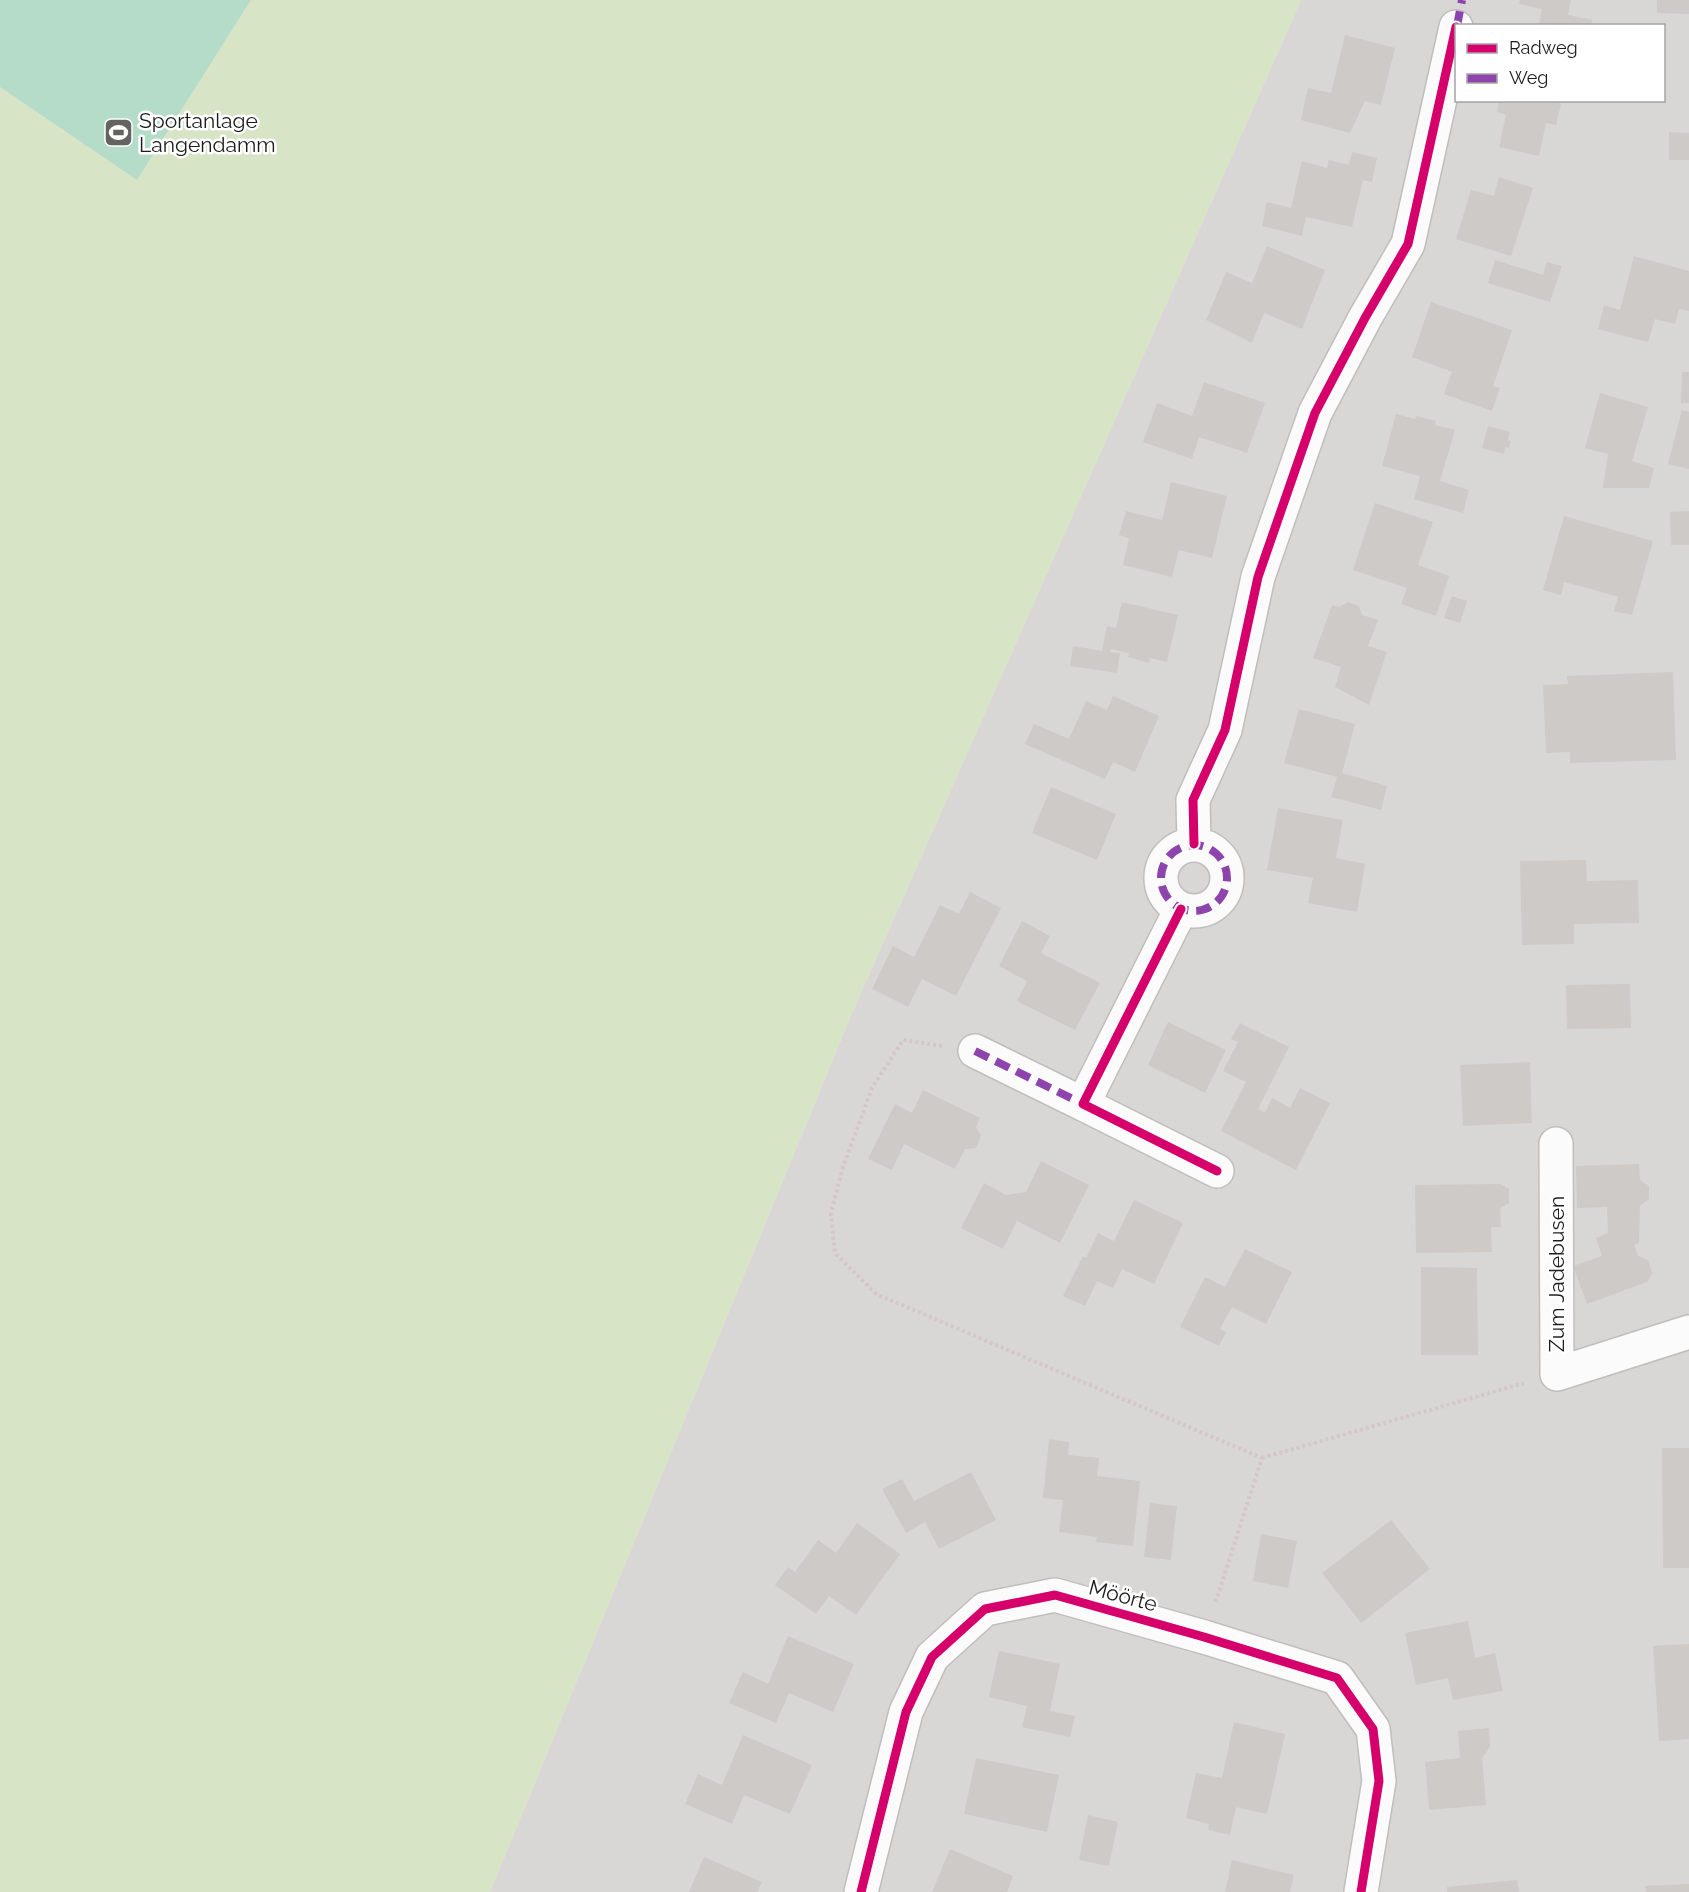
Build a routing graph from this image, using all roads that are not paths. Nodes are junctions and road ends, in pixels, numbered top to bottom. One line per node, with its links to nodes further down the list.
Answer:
1 (1462, 0): 2 (street)
2 (1457, 24)
3 (1455, 35): 4 (street)
4 (1194, 844): 5 (street); 5 (street)
5 (1181, 909): 7 (street)
6 (975, 1051): 7 (street)
7 (1083, 1104): 9 (street)
8 (1556, 1144): 10 (street, Zum Jadebusen)
9 (1217, 1171)
10 (1689, 1332)
11 (861, 1892): 12 (street, Möörte)
12 (1360, 1892)

